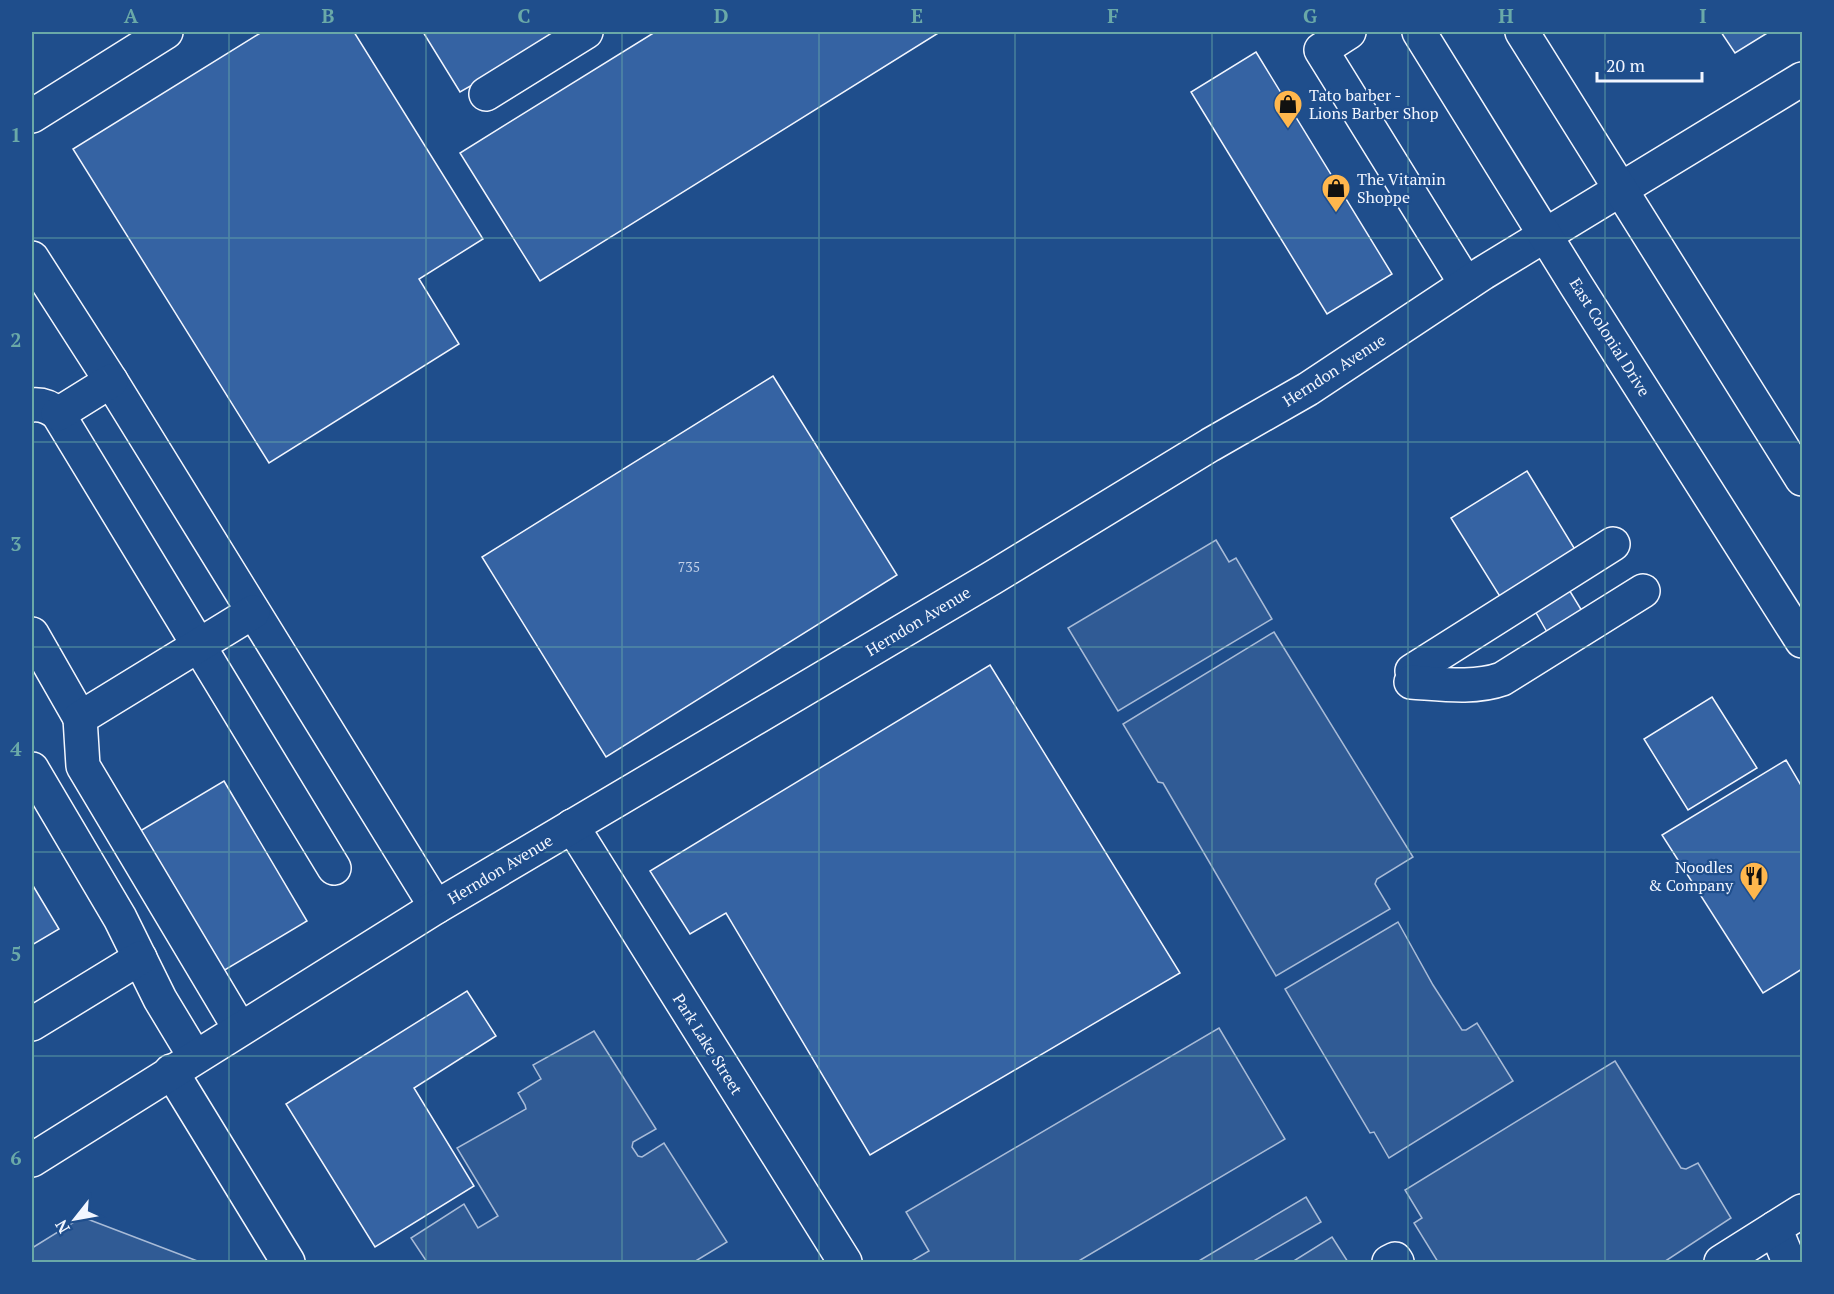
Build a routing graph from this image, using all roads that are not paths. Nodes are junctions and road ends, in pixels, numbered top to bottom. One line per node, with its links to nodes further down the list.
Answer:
1 (166, 32): 8 (main road)
2 (586, 32): 7 (main road)
3 (1349, 32): 12 (main road)
4 (1419, 32): 10 (main road, East Colonial Drive)
5 (1522, 32): 9 (main road)
6 (1803, 79): 9 (main road, Herndon Avenue)
7 (486, 94)
8 (32, 116)
9 (1622, 189): 10 (main road, Herndon Avenue); 15 (main road)
10 (1546, 236): 12 (main road, Herndon Avenue); 18 (main road, East Colonial Drive)
11 (32, 258): 13 (main road)
12 (1466, 284): 23 (main road, Herndon Avenue)
13 (111, 381): 14 (main road); 16 (main road)
14 (45, 410): 19 (main road)
15 (1803, 479)
16 (253, 612): 19 (main road); 25 (main road)
17 (32, 634): 21 (main road)
18 (1803, 641)
19 (197, 645): 21 (main road); 24 (main road)
20 (1460, 684): 20 (main road)
21 (80, 718): 28 (main road)
22 (32, 769): 26 (main road)
23 (572, 826): 25 (main road, Herndon Avenue); 34 (main road, Park Lake Street)
24 (334, 868)
25 (436, 907): 28 (main road, Herndon Avenue)
26 (140, 958): 27 (main road); 29 (main road)
27 (32, 1024)
28 (240, 1029): 29 (main road, Herndon Avenue)
29 (183, 1064): 30 (main road, Herndon Avenue); 33 (main road)
30 (32, 1160)
31 (1803, 1211): 32 (main road)
32 (1775, 1228): 37 (main road); 38 (main road)
33 (286, 1262)
34 (845, 1263)
35 (1389, 1263): 36 (main road)
36 (1397, 1263)
37 (1721, 1263)
38 (1790, 1263)

